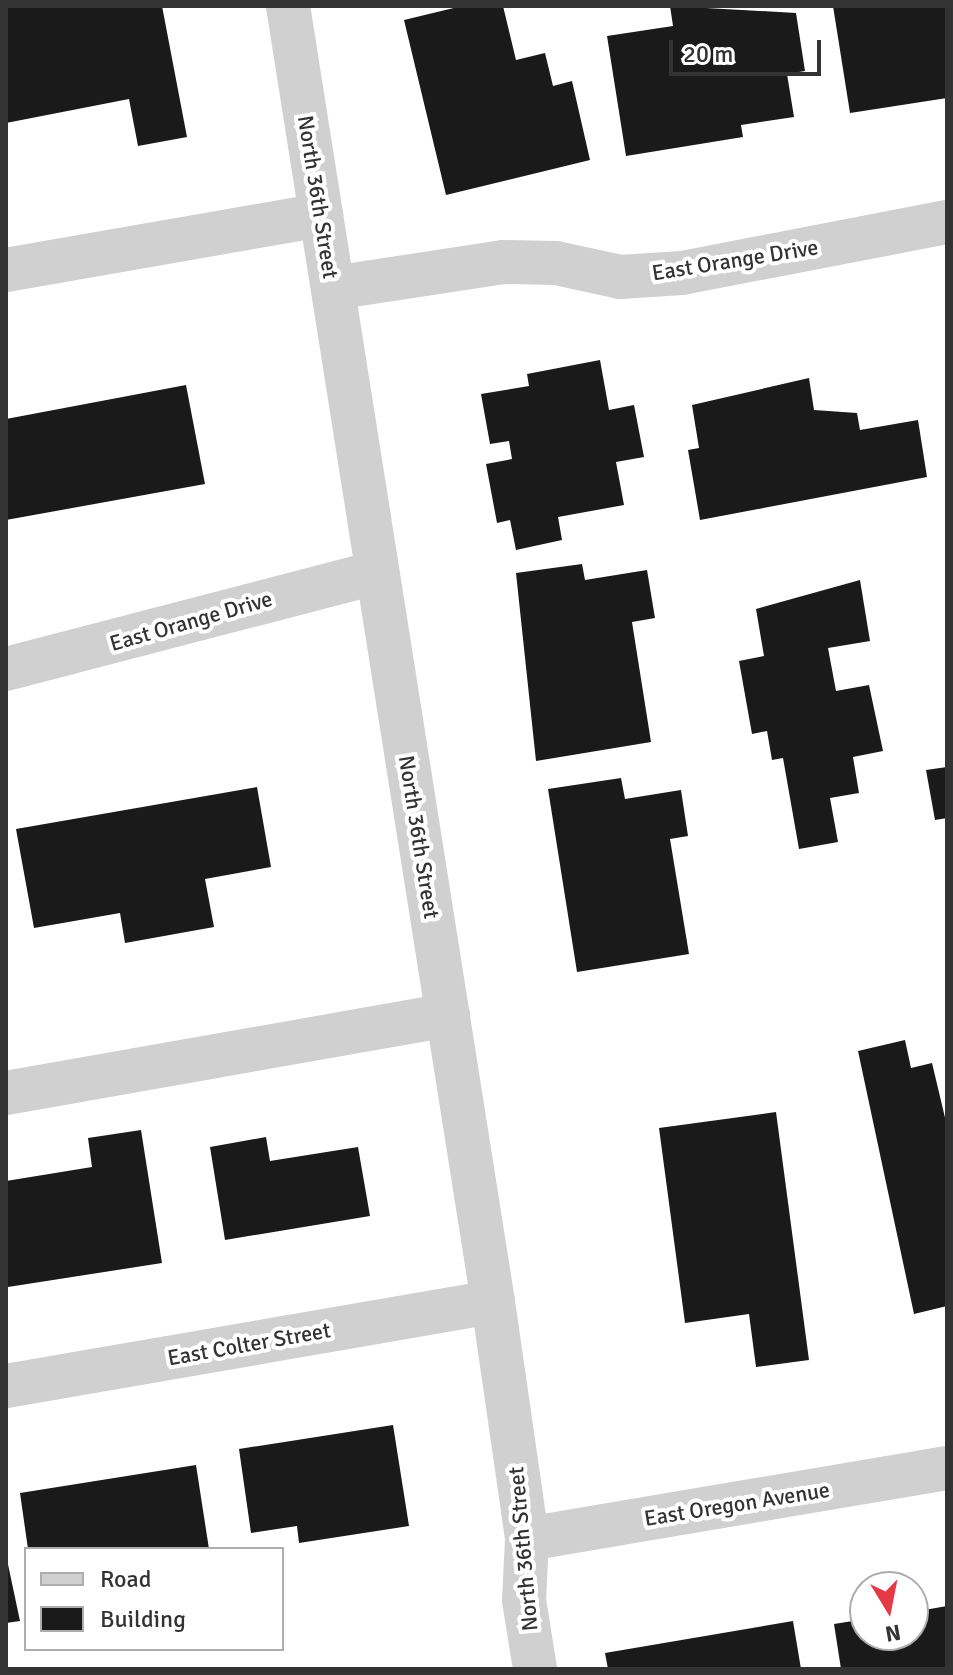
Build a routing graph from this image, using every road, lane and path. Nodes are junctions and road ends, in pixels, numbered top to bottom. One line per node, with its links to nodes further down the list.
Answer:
1 (288, 6): 2 (street, North 36th Street)
2 (321, 215): 4 (street); 5 (street, North 36th Street)
3 (946, 229): 5 (street, East Orange Drive)
4 (6, 270)
5 (333, 288): 6 (street, North 36th Street)
6 (375, 573): 7 (street, East Orange Drive); 8 (street, North 36th Street)
7 (6, 669)
8 (448, 1015): 9 (street); 10 (street, North 36th Street)
9 (6, 1093)
10 (493, 1302): 11 (street, East Colter Street); 13 (street, North 36th Street)
11 (6, 1386)
12 (947, 1468): 13 (street, East Oregon Avenue)
13 (527, 1539): 14 (street, North 36th Street)
14 (535, 1669)

